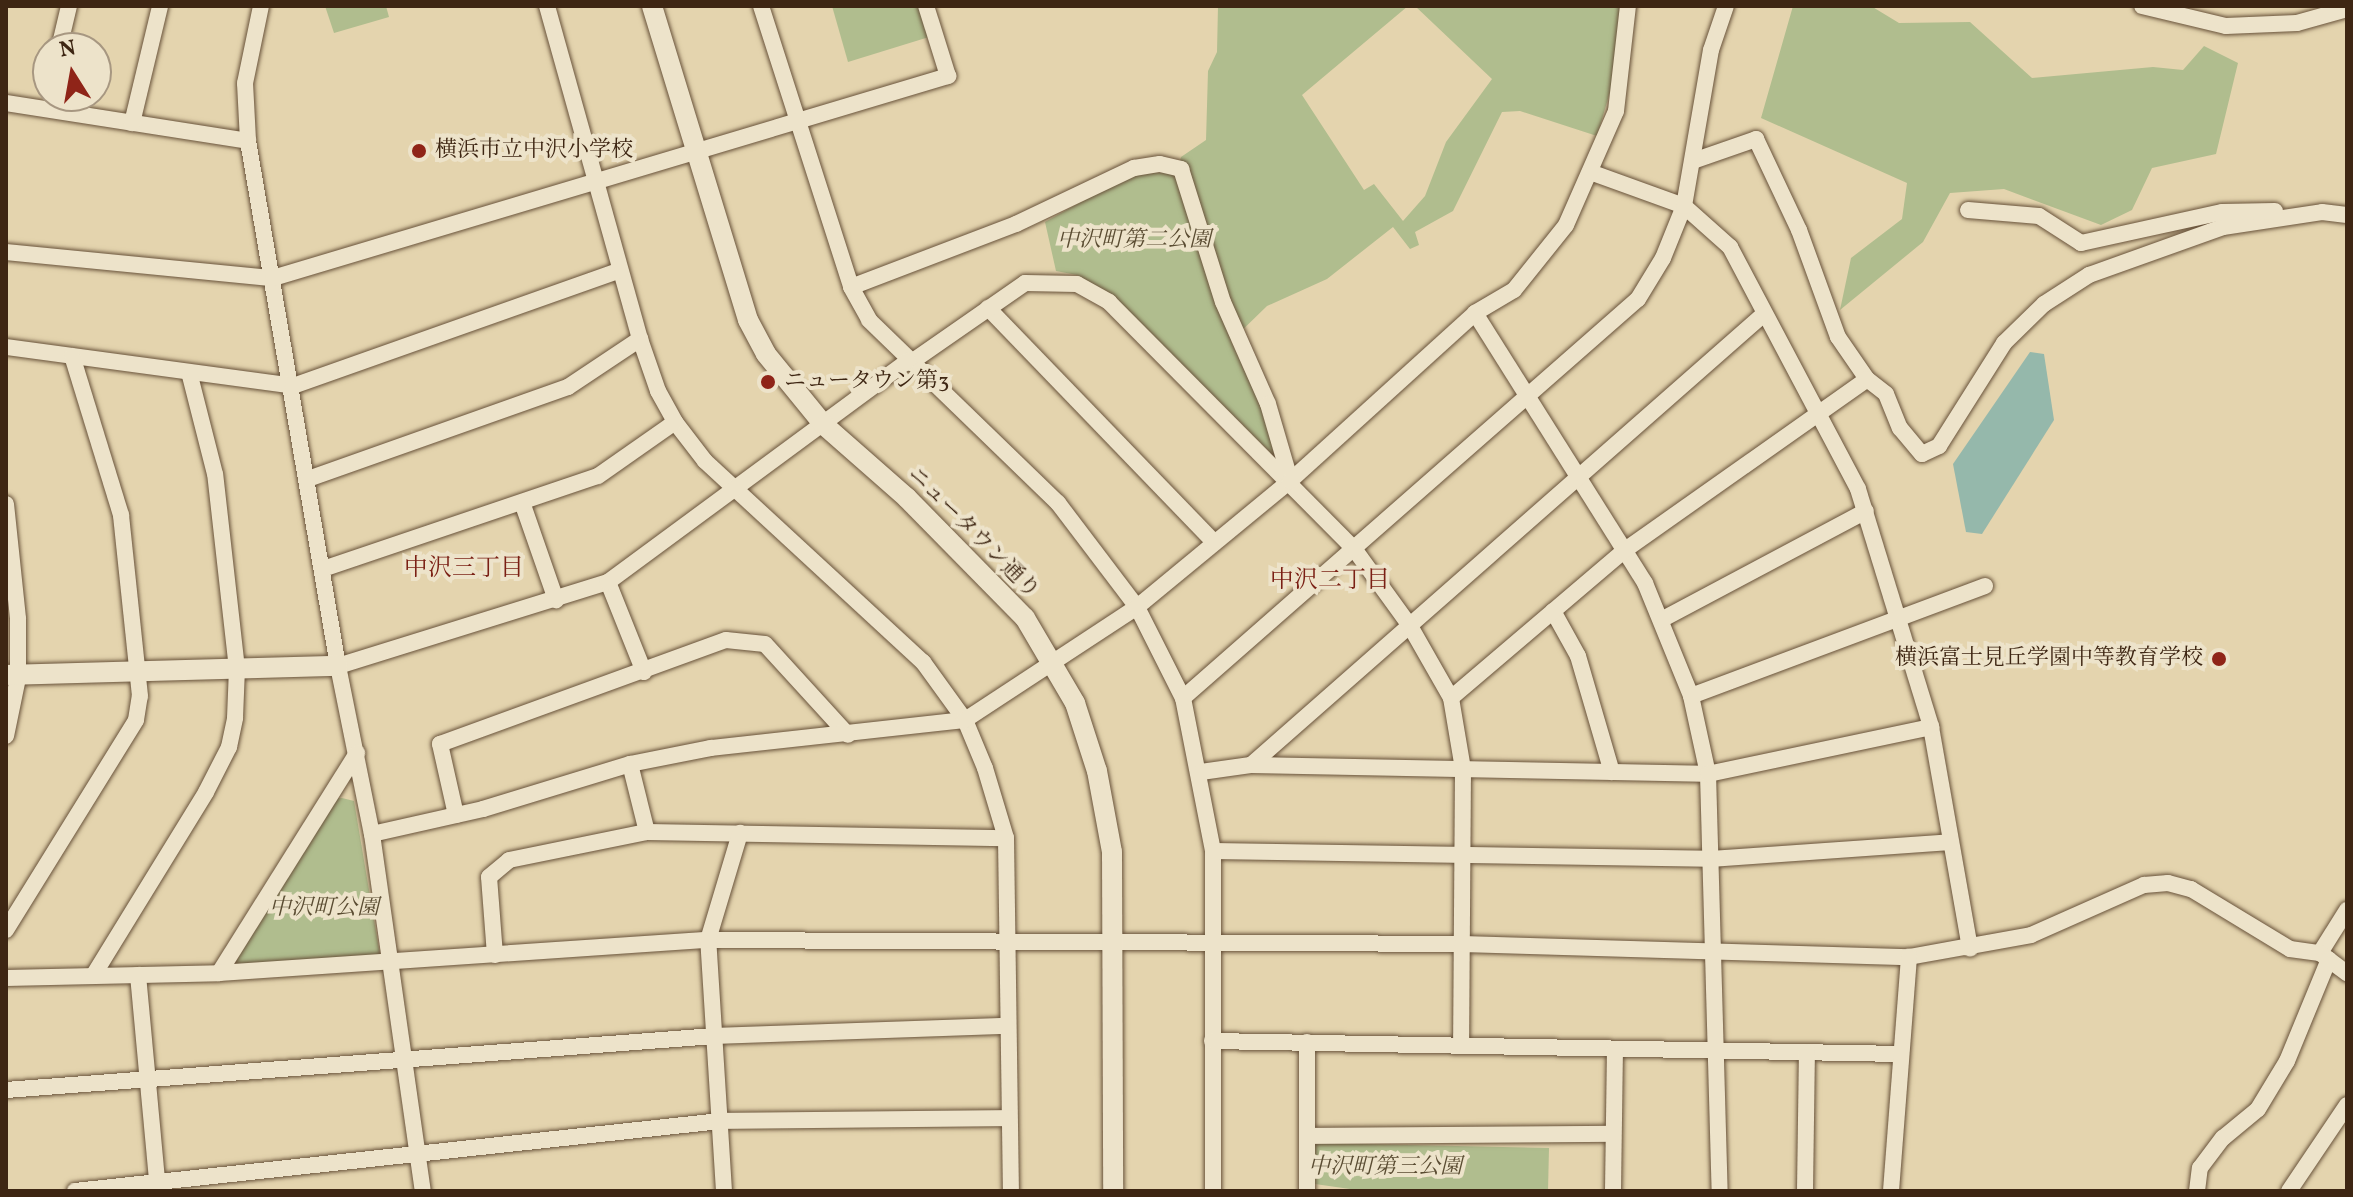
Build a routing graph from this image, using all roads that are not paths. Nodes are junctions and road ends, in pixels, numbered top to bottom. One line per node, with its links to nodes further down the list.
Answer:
1 (69, 6): 12 (street)
2 (160, 6): 16 (street)
3 (261, 6): 18 (street)
4 (547, 6): 22 (street)
5 (652, 6): 19 (street, ニュータウン通り)
6 (761, 6): 17 (street)
7 (926, 6): 17 (street)
8 (1628, 6): 21 (street)
9 (1726, 6): 20 (street)
10 (2142, 6): 11 (street)
11 (2347, 9)
12 (63, 32)
13 (32, 102): 14 (street)
14 (6, 103)
15 (87, 112): 16 (street)
16 (132, 123): 18 (street)
17 (798, 123): 19 (street); 30 (street)
18 (248, 141): 29 (street)
19 (697, 153): 22 (street); 44 (street, ニュータウン通り)
20 (1693, 161): 23 (street); 39 (street)
21 (1590, 172): 23 (street); 32 (street)
22 (597, 184): 28 (street); 29 (street)
23 (1684, 206): 33 (street); 41 (street)
24 (1968, 210): 25 (street)
25 (2322, 212): 26 (street); 39 (street)
26 (2347, 215)
27 (6, 252): 29 (street)
28 (620, 270): 34 (street); 40 (street)
29 (273, 278): 40 (street)
30 (851, 287): 37 (street); 47 (street)
31 (988, 308): 37 (street); 47 (street); 52 (street)
32 (1475, 313): 41 (street); 47 (street)
33 (1764, 314): 42 (street); 45 (street)
34 (640, 339): 43 (street); 46 (street)
35 (6, 347): 36 (street)
36 (72, 356): 38 (street); 68 (street)
37 (909, 362): 44 (street); 59 (street)
38 (189, 372): 40 (street); 66 (street)
39 (1867, 379): 42 (street)
40 (293, 386): 46 (street)
41 (1530, 396): 45 (street); 53 (street)
42 (1818, 411): 51 (street); 54 (street)
43 (675, 422): 48 (street); 50 (street)
44 (824, 425): 48 (street); 64 (street, ニュータウン通り)
45 (1579, 476): 54 (street); 63 (street)
46 (308, 479): 55 (street)
47 (1290, 481): 52 (street); 53 (street)
48 (736, 490): 56 (street); 73 (street)
49 (6, 504): 69 (street)
50 (523, 505): 55 (street); 58 (street)
51 (1866, 511): 61 (street); 62 (street)
52 (1213, 541): 59 (street)
53 (1355, 550): 63 (street); 71 (street)
54 (1625, 550): 60 (street); 62 (street)
55 (323, 569): 65 (street)
56 (608, 582): 58 (street); 67 (street)
57 (1985, 586): 61 (street)
58 (556, 600): 65 (street)
59 (1137, 607): 64 (street); 71 (street)
60 (1553, 611): 72 (street); 82 (street)
61 (1901, 617): 70 (street); 74 (street)
62 (1661, 620): 70 (street)
63 (1410, 626): 72 (street); 79 (street)
64 (1054, 661): 73 (street); 97 (street, ニュータウン通り)
65 (338, 666): 66 (street); 77 (street)
66 (237, 669): 68 (street); 109 (street)
67 (644, 672): 75 (street); 84 (street)
68 (140, 674): 69 (street); 94 (street)
69 (12, 676): 76 (street)
70 (1691, 696): 83 (street)
71 (1183, 698): 81 (street)
72 (1451, 698): 80 (street)
73 (965, 720): 75 (street); 88 (street)
74 (1931, 727): 83 (street); 89 (street)
75 (848, 735): 78 (street)
76 (6, 736)
77 (357, 753): 87 (street); 106 (street)
78 (630, 764): 84 (street); 85 (street)
79 (1251, 765): 80 (street); 81 (street)
80 (1463, 769): 82 (street); 91 (street)
81 (1201, 772): 90 (street)
82 (1612, 772): 83 (street)
83 (1708, 774): 92 (street)
84 (456, 815): 87 (street)
85 (647, 832): 86 (street); 102 (street)
86 (740, 833): 88 (street); 96 (street)
87 (372, 834): 105 (street)
88 (1006, 838): 95 (street)
89 (1950, 842): 92 (street); 100 (street)
90 (1213, 851): 91 (street); 98 (street)
91 (1462, 855): 92 (street); 99 (street)
92 (1709, 859): 101 (street)
93 (2347, 910): 103 (street)
94 (6, 930)
95 (1010, 938): 96 (street); 97 (street); 111 (street)
96 (708, 940): 102 (street); 112 (street)
97 (1111, 940): 98 (street); 134 (street, ニュータウン通り)
98 (1213, 941): 99 (street); 113 (street)
99 (1462, 944): 101 (street); 115 (street)
100 (1970, 949): 103 (street); 104 (street)
101 (1710, 950): 104 (street); 117 (street)
102 (495, 955): 105 (street)
103 (2325, 956): 107 (street); 141 (street)
104 (1909, 957): 119 (street)
105 (390, 962): 106 (street); 120 (street)
106 (219, 973): 108 (street)
107 (2347, 973)
108 (138, 975): 109 (street); 121 (street)
109 (93, 976): 110 (street)
110 (6, 978)
111 (1007, 1026): 112 (street); 124 (street)
112 (714, 1036): 120 (street); 125 (street)
113 (1212, 1041): 114 (street); 135 (street)
114 (1307, 1042): 115 (street); 127 (street)
115 (1461, 1046): 116 (street)
116 (1615, 1049): 117 (street); 126 (street)
117 (1714, 1050): 118 (street); 138 (street)
118 (1807, 1052): 119 (street); 139 (street)
119 (1900, 1054): 140 (street)
120 (407, 1060): 121 (street); 128 (street)
121 (147, 1080): 122 (street); 129 (street)
122 (6, 1090)
123 (2347, 1105): 142 (street)
124 (1009, 1118): 125 (street); 133 (street)
125 (720, 1121): 128 (street); 132 (street)
126 (1613, 1134): 127 (street); 137 (street)
127 (1307, 1136): 136 (street)
128 (419, 1155): 129 (street); 131 (street)
129 (157, 1186): 130 (street)
130 (75, 1191)
131 (423, 1191)
132 (724, 1191)
133 (1011, 1191)
134 (1113, 1191)
135 (1213, 1191)
136 (1307, 1191)
137 (1613, 1191)
138 (1720, 1191)
139 (1805, 1191)
140 (1891, 1191)
141 (2197, 1191)
142 (2289, 1191)

